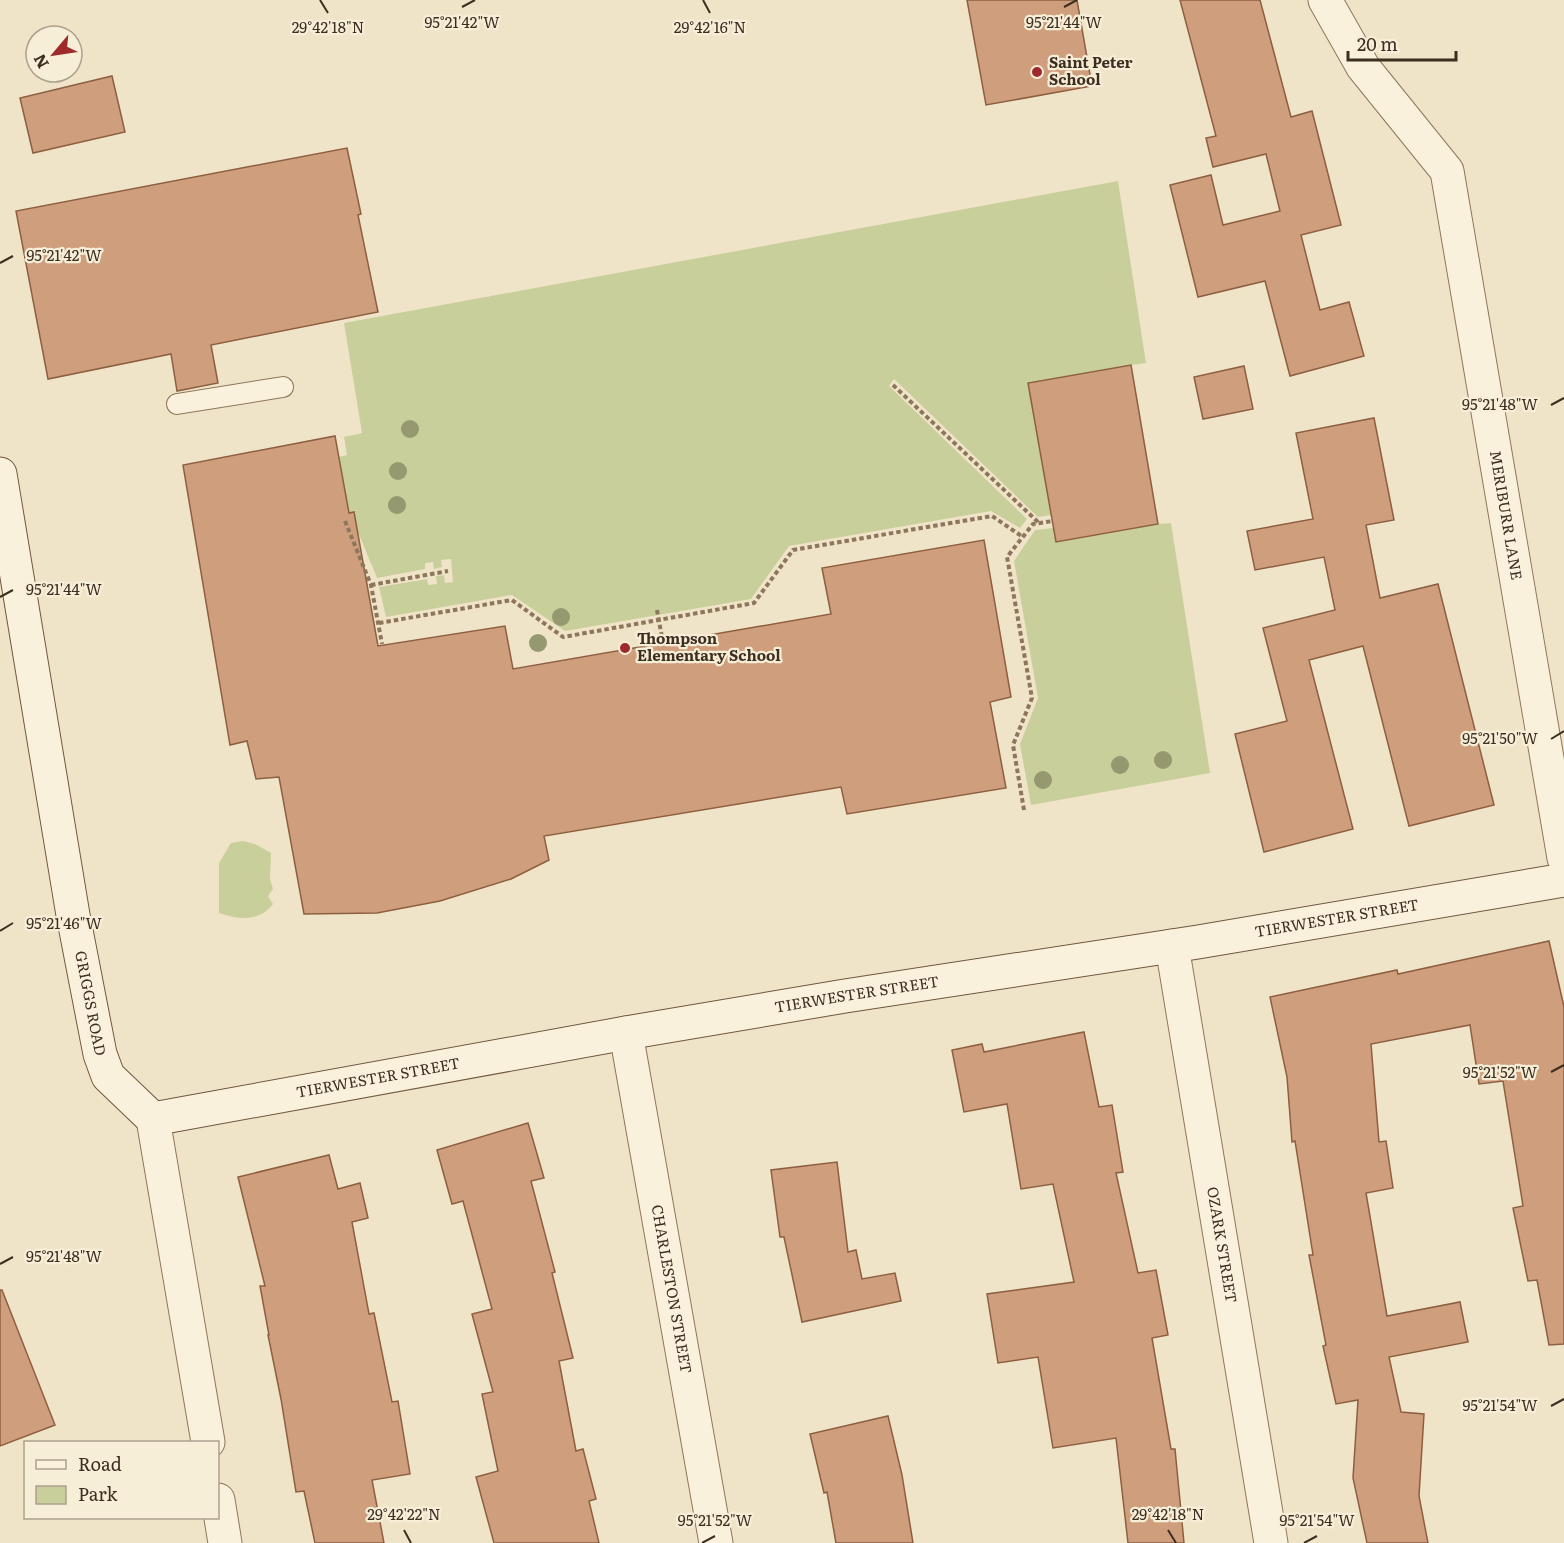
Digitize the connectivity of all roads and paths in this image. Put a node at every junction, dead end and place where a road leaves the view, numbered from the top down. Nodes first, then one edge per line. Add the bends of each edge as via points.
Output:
1 (1325, 0) edge
2 (893, 385) dead end
3 (284, 387) dead end
4 (177, 404) dead end
5 (0, 474) edge
6 (345, 521) dead end
7 (1053, 521) dead end
8 (1040, 523) junction
9 (1023, 537) junction
10 (448, 571) dead end
11 (370, 585) junction
12 (657, 610) dead end
13 (659, 620) junction
14 (379, 623) junction
15 (663, 643) dead end
16 (382, 644) dead end
17 (1024, 810) dead end
18 (1564, 858) edge
19 (1564, 880) edge
20 (1172, 946) junction
21 (627, 1033) junction
22 (153, 1119) junction
23 (208, 1441) edge
24 (219, 1506) edge
25 (225, 1543) edge
26 (716, 1543) edge
27 (1271, 1543) edge

1 - 18 street, MERIBURR LANE via 1363,67 1447,171
2 - 8 path
3 - 4 lane
5 - 22 street, GRIGGS ROAD via 100,1054 108,1076
6 - 11 path
7 - 8 path
8 - 9 path via 1033,524
9 - 13 path via 992,516 793,550 754,603
9 - 17 path via 1007,557 1032,698 1013,745
10 - 11 path
11 - 14 path
12 - 13 path
13 - 14 path via 563,637 512,600
13 - 15 path
14 - 16 path
19 - 20 street, TIERWESTER STREET
20 - 21 street, TIERWESTER STREET
20 - 27 street, OZARK STREET
21 - 22 street, TIERWESTER STREET
21 - 26 street, CHARLESTON STREET
22 - 23 street
24 - 25 street

